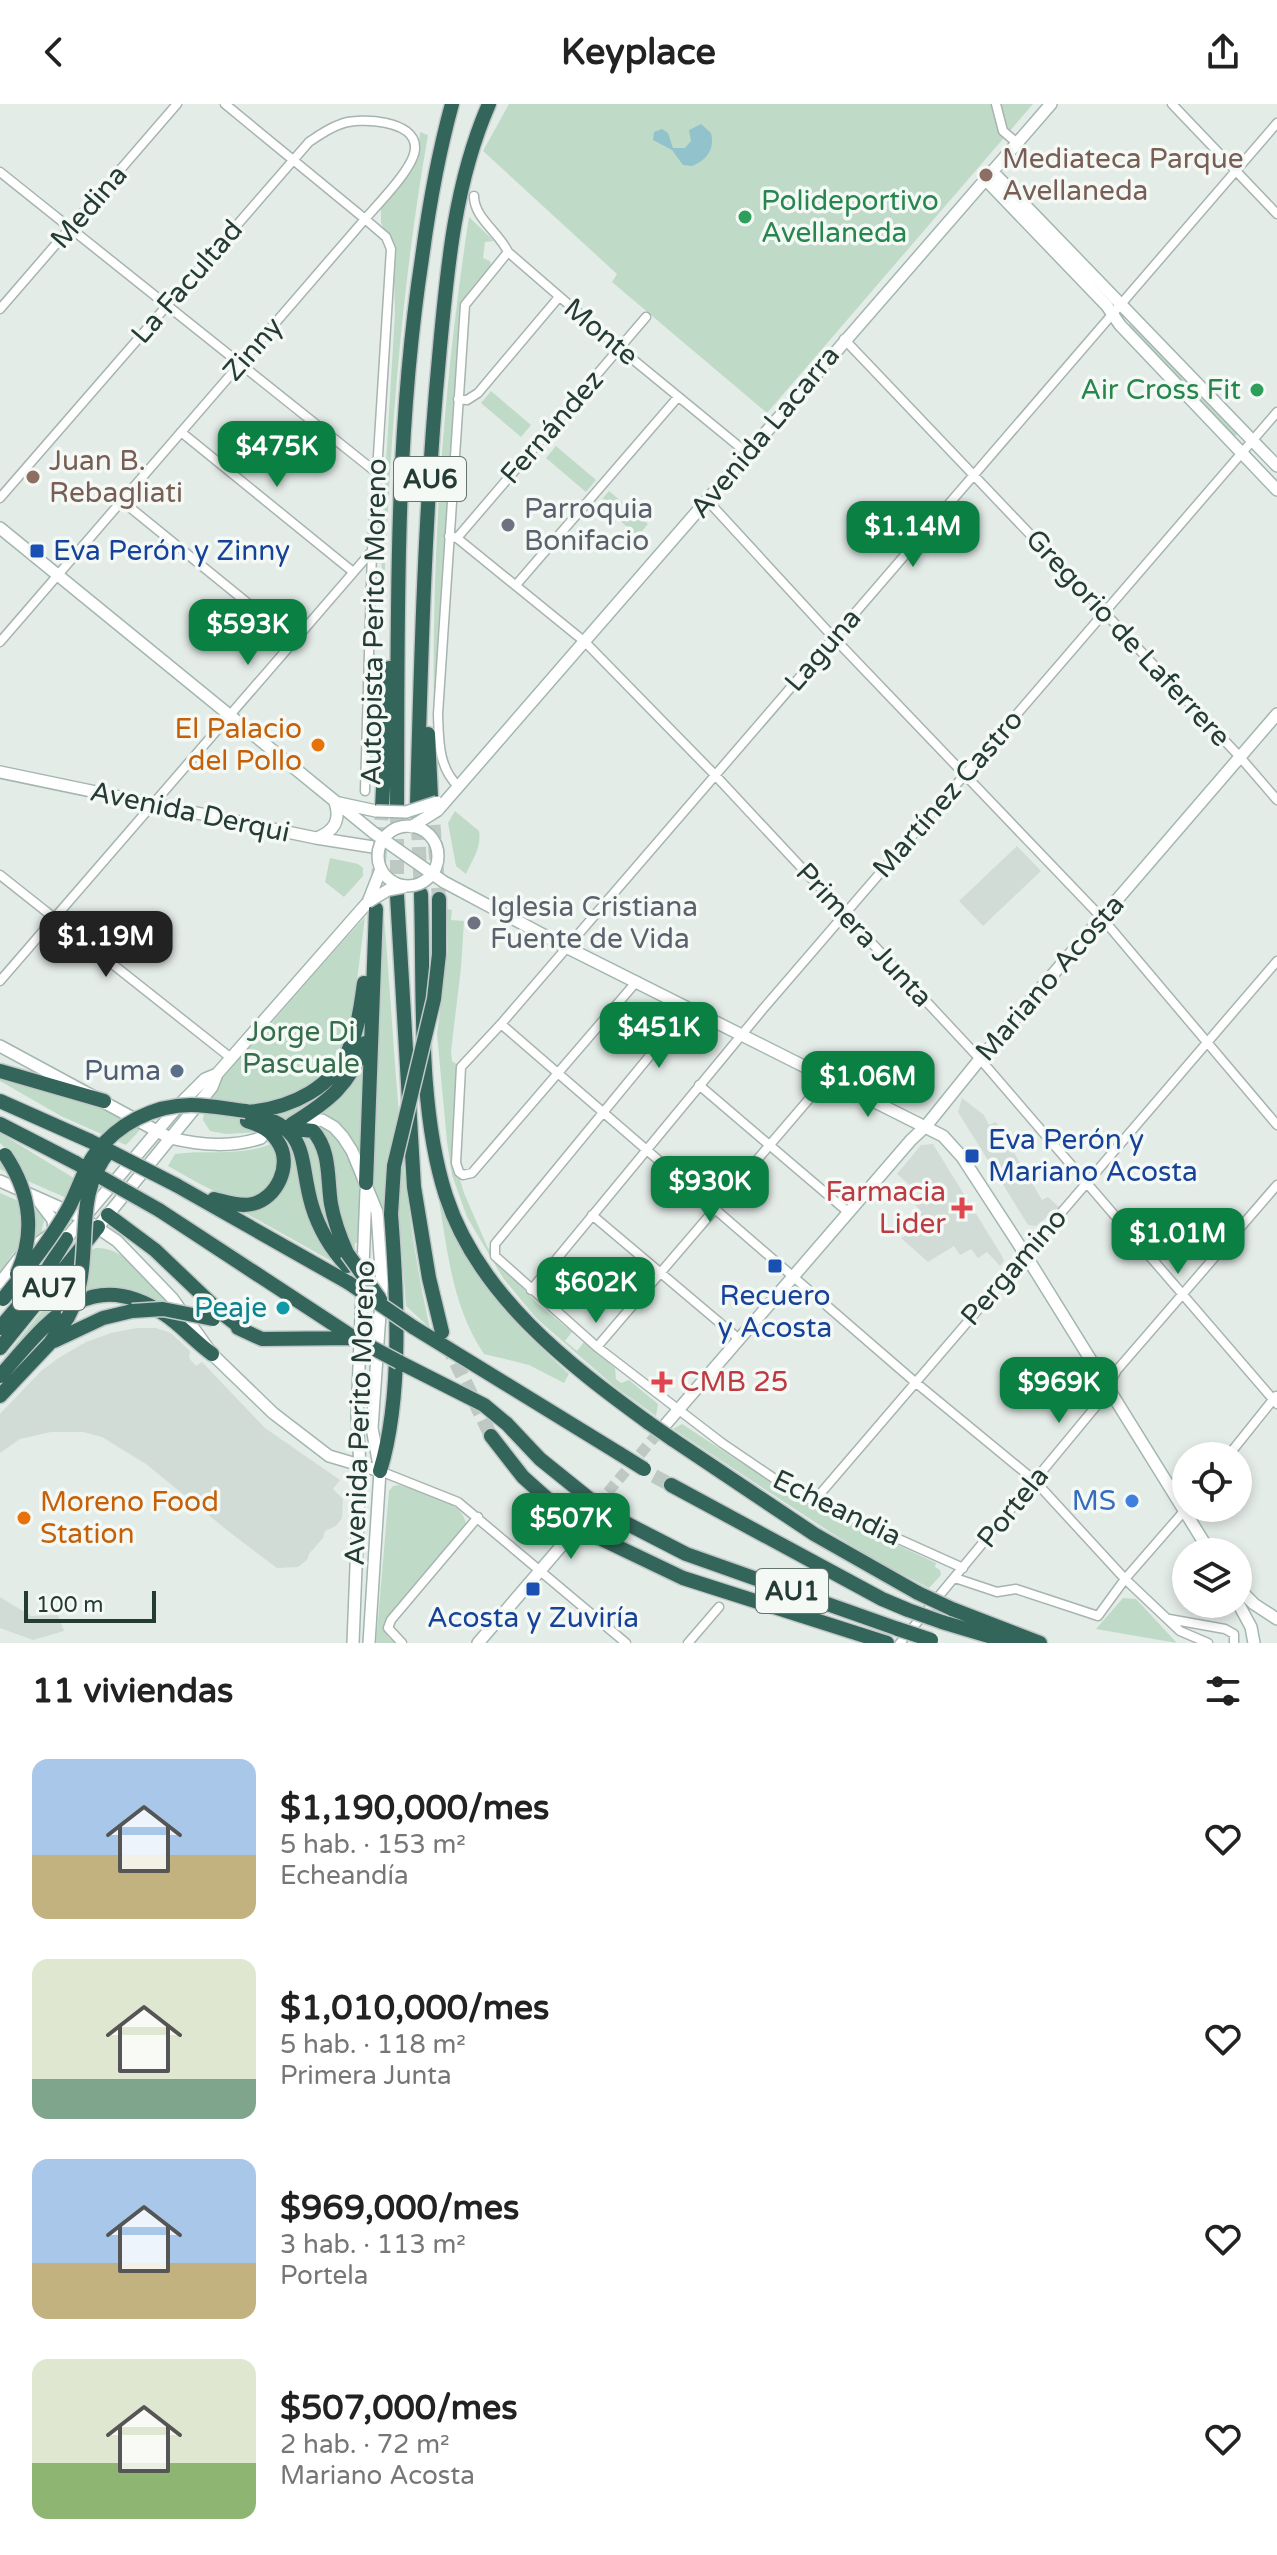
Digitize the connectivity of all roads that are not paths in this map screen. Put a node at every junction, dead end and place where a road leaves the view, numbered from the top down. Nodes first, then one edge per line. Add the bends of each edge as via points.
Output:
1 (177, 104) edge
2 (225, 104) edge
3 (452, 104) edge
4 (489, 104) edge
5 (996, 104) edge
6 (1051, 104) edge
7 (1172, 104) edge
8 (1277, 123) edge
9 (1017, 143) junction
10 (293, 159) junction
11 (410, 163) joint
12 (1236, 171) junction
13 (0, 172) edge
14 (989, 176) junction
15 (474, 196) dead end
16 (1277, 214) edge
17 (365, 219) junction
18 (72, 227) junction
19 (508, 252) junction
20 (559, 297) junction
21 (168, 304) junction
22 (0, 309) edge
23 (1117, 309) junction
24 (646, 317) dead end
25 (844, 339) junction
26 (619, 348) junction
27 (241, 363) junction
28 (678, 397) junction
29 (458, 399) junction
30 (1277, 412) edge
31 (181, 432) junction
32 (1252, 441) junction
33 (747, 453) junction
34 (1241, 453) junction
35 (1277, 466) edge
36 (377, 473) junction
37 (974, 474) junction
38 (1277, 490) edge
39 (0, 498) edge
40 (707, 500) junction
41 (122, 501) junction
42 (0, 528) edge
43 (453, 537) junction
44 (372, 551) junction
45 (352, 571) junction
46 (57, 575) junction
47 (516, 585) junction
48 (1104, 612) junction
49 (833, 637) junction
50 (293, 640) junction
51 (0, 642) edge
52 (585, 642) junction
53 (422, 665) junction
54 (1277, 714) edge
55 (228, 715) junction
56 (1240, 757) junction
57 (0, 772) edge
58 (965, 774) junction
59 (715, 775) junction
60 (365, 791) dead end
61 (454, 791) junction
62 (1277, 800) edge
63 (335, 801) junction
64 (436, 803) junction
65 (151, 804) junction
66 (417, 805) tunnel mouth
67 (385, 809) junction
68 (411, 827) junction
69 (316, 838) junction
70 (377, 842) junction
71 (381, 869) junction
72 (432, 874) junction
73 (0, 875) edge
74 (401, 890) junction
75 (421, 894) tunnel mouth
76 (439, 899) tunnel mouth
77 (372, 906) junction
78 (844, 914) junction
79 (54, 917) junction
80 (1102, 918) junction
81 (373, 939) junction
82 (566, 947) junction
83 (1277, 961) edge
84 (0, 981) edge
85 (637, 981) junction
86 (689, 1008) junction
87 (501, 1024) junction
88 (370, 1031) junction
89 (741, 1035) junction
90 (1207, 1042) junction
91 (0, 1046) edge
92 (231, 1058) junction
93 (980, 1059) junction
94 (0, 1071) edge
95 (558, 1073) junction
96 (217, 1074) junction
97 (827, 1078) junction
98 (699, 1085) junction
99 (0, 1101) edge
100 (104, 1101) junction
101 (604, 1112) junction
102 (247, 1115) junction
103 (0, 1124) edge
104 (1277, 1125) edge
105 (294, 1126) junction
106 (926, 1126) junction
107 (158, 1130) junction
108 (170, 1138) junction
109 (261, 1138) dead end
110 (771, 1144) junction
111 (647, 1148) junction
112 (3, 1152) edge
113 (0, 1181) edge
114 (1086, 1182) junction
115 (366, 1183) junction
116 (1277, 1185) edge
117 (198, 1195) junction
118 (37, 1198) junction
119 (715, 1208) junction
120 (848, 1212) junction
121 (108, 1215) junction
122 (592, 1215) junction
123 (83, 1218) junction
124 (98, 1227) junction
125 (54, 1230) junction
126 (66, 1239) junction
127 (1025, 1254) junction
128 (347, 1260) junction
129 (660, 1273) junction
130 (794, 1275) junction
131 (0, 1283) edge
132 (531, 1290) junction
133 (1182, 1295) junction
134 (2, 1301) edge
135 (387, 1309) junction
136 (0, 1328) edge
137 (245, 1331) junction
138 (442, 1332) tunnel mouth
139 (53, 1339) junction
140 (356, 1339) junction
141 (739, 1339) junction
142 (597, 1347) junction
143 (0, 1348) edge
144 (212, 1354) junction
145 (0, 1376) edge
146 (915, 1382) junction
147 (1107, 1387) junction
148 (0, 1396) edge
149 (1276, 1400) edge
150 (678, 1410) junction
151 (666, 1424) tunnel mouth
152 (491, 1436) tunnel mouth
153 (1240, 1442) edge
154 (360, 1466) junction
155 (380, 1471) junction
156 (649, 1472) tunnel mouth
157 (1034, 1480) junction
158 (671, 1485) tunnel mouth
159 (1172, 1490) edge
160 (814, 1501) junction
161 (478, 1517) junction
162 (1175, 1522) edge
163 (573, 1525) junction
164 (963, 1568) junction
165 (541, 1569) junction
166 (955, 1578) junction
167 (1125, 1579) junction
168 (1252, 1602) edge
169 (719, 1607) dead end
170 (1246, 1618) edge
171 (1168, 1619) junction
172 (1277, 1619) edge
173 (899, 1636) edge
174 (936, 1641) edge
175 (353, 1643) edge
176 (369, 1643) edge
177 (402, 1643) edge
178 (478, 1643) edge
179 (626, 1643) edge
180 (688, 1643) edge
181 (887, 1643) edge
182 (1012, 1643) edge
183 (1040, 1643) edge
184 (1208, 1643) edge
185 (1234, 1643) edge
186 (1254, 1643) edge

1 - 18 street, Medina
2 - 10 street
3 - 67 highway, Autopista Perito Moreno / AU6 via 414,309 402,435
4 - 53 highway, Autopista Perito Moreno / AU6 via 468,156 445,302
5 - 9 street via 1003,131
6 - 9 main road, Avenida Lacarra
7 - 12 street
8 - 12 street, Laguna
9 - 14 main road, Avenida Lacarra
10 - 11 street, La Facultad via 342,123 374,121 411,135 415,143
10 - 17 street
10 - 21 street, La Facultad
11 - 17 street, Zinny
12 - 16 street
12 - 23 street, Laguna
13 - 18 street
14 - 23 main road
14 - 25 main road, Avenida Lacarra
15 - 19 street, Monte via 476,211
17 - 27 street, Zinny
17 - 36 street via 386,237 391,249
18 - 21 street
18 - 22 street, Medina
19 - 20 street, Monte
19 - 29 street via 465,305
20 - 26 street, Monte
20 - 29 street via 478,393
21 - 27 street
21 - 39 street, La Facultad
23 - 32 main road
23 - 34 main road via 1120,325
23 - 37 street, Laguna
24 - 26 street, Fernández
25 - 33 main road, Avenida Lacarra
25 - 37 street, Gregorio de Laferrere
26 - 28 street, Monte
26 - 43 street, Fernández
27 - 31 street, Zinny
27 - 36 street
28 - 33 street, Monte
28 - 47 street
29 - 43 street
30 - 32 street, Martínez Castro
31 - 41 street, Zinny
31 - 45 street
32 - 34 street, Martínez Castro
32 - 35 main road
33 - 40 main road, Avenida Lacarra
34 - 38 main road
34 - 48 street, Martínez Castro
36 - 44 street
37 - 48 street, Gregorio de Laferrere
37 - 49 street, Laguna
40 - 49 street
40 - 52 main road, Avenida Lacarra
41 - 46 street, Zinny
41 - 50 street
42 - 46 main road
43 - 47 street, Primera Junta
43 - 61 street via 439,741
44 - 45 street
44 - 60 street
45 - 50 street
46 - 51 street, Zinny
46 - 55 main road
47 - 52 street, Primera Junta
48 - 56 street, Gregorio de Laferrere
48 - 58 street, Martínez Castro
49 - 58 street
49 - 59 street, Laguna
50 - 55 street
52 - 59 street, Primera Junta
52 - 61 main road, Avenida Lacarra
53 - 64 highway
53 - 66 highway, Autopista Perito Moreno / AU6
54 - 56 main road, Mariano Acosta
55 - 63 main road
55 - 65 street
56 - 62 street, Gregorio de Laferrere
56 - 80 main road, Mariano Acosta
57 - 65 main road, Avenida Derqui
58 - 78 street, Martínez Castro
58 - 80 street
59 - 78 street, Primera Junta
59 - 82 street, Laguna
61 - 64 main road
63 - 67 main road
63 - 69 main road via 336,824
63 - 70 main road
64 - 67 main road, bridge via 406,812
64 - 68 main road, bridge
65 - 69 main road, Avenida Derqui
65 - 79 street
68 - 70 main road, bridge
68 - 72 main road, bridge via 426,832 435,843 438,860
69 - 70 main road, Avenida Derqui
70 - 71 main road, bridge
70 - 72 main road, bridge
71 - 74 main road, bridge
71 - 77 main road, bridge
72 - 74 main road, bridge
72 - 82 main road, bridge
73 - 79 street
74 - 77 main road, bridge via 388,890
74 - 138 highway via 414,1187
75 - 183 highway, bridge via 427,1089 436,1159 462,1232 512,1305 587,1378 814,1534 918,1593
76 - 155 highway, bridge via 434,999 394,1166 395,1353 390,1428
77 - 81 highway
77 - 92 main road
78 - 89 street, Martínez Castro
78 - 93 street, Primera Junta
79 - 84 street
79 - 92 street
80 - 90 street
80 - 93 main road, Mariano Acosta
81 - 88 highway
81 - 102 highway via 355,1031 343,1060 305,1096
82 - 85 main road
82 - 87 street, Laguna
83 - 90 street, Pergamino
85 - 86 main road
85 - 95 street
86 - 89 main road
86 - 101 street
87 - 95 street
87 - 95 street, Laguna via 461,1067 459,1172 467,1175
88 - 105 highway via 355,1070 336,1094
88 - 115 highway
89 - 97 main road
89 - 98 street, Martínez Castro
90 - 104 street
90 - 114 street, Pergamino
91 - 100 main road
92 - 96 main road
93 - 106 main road, Mariano Acosta
93 - 114 street, Primera Junta
94 - 100 highway
95 - 101 street
96 - 107 main road via 205,1079
96 - 108 main road
97 - 106 main road
97 - 110 street
98 - 110 street
98 - 111 street, Martínez Castro
99 - 117 highway, bridge
100 - 107 main road
101 - 111 street
101 - 132 street, Echeandia via 495,1244 493,1252 503,1265
102 - 117 highway via 278,1141 284,1159 280,1181 265,1199 252,1204
102 - 128 highway via 273,1120 295,1140 320,1226 336,1254
102 - 134 highway, bridge via 190,1105 169,1107 117,1130 89,1163 51,1237
102 - 139 highway, bridge via 155,1120 111,1148 88,1188 84,1266 76,1302
103 - 140 highway, bridge via 159,1210
105 - 115 main road, Avenida Perito Moreno via 316,1119 334,1127
105 - 128 highway via 313,1131 322,1146 334,1220
106 - 120 main road, Mariano Acosta
106 - 127 main road via 962,1157
107 - 108 main road
107 - 123 main road
108 - 109 main road via 230,1145
108 - 121 main road
110 - 119 street
110 - 120 street
111 - 119 street
111 - 122 street, Martínez Castro
112 - 134 highway, bridge via 23,1188 29,1233 19,1271
113 - 118 main road
114 - 127 street, Pergamino
114 - 133 street, Primera Junta
115 - 154 main road, Avenida Perito Moreno via 357,1417
115 - 155 main road, Avenida Perito Moreno via 377,1212 382,1285 372,1428
116 - 133 street, Portela
117 - 135 highway, bridge
118 - 123 main road
118 - 125 main road
119 - 129 street
119 - 130 street
120 - 130 main road, Mariano Acosta
121 - 124 main road
121 - 137 highway
122 - 129 street
122 - 132 street, Martínez Castro
123 - 124 main road
123 - 126 main road
124 - 143 highway, AU7
124 - 144 main road via 162,1286
125 - 126 main road
125 - 131 main road via 20,1257
126 - 136 highway, AU7
127 - 146 street, Pergamino
127 - 147 main road
128 - 135 highway, bridge
129 - 141 street
129 - 142 street
130 - 141 main road, Mariano Acosta
130 - 146 street
132 - 142 street, Echeandia
133 - 147 street, Portela
133 - 149 street, Primera Junta
135 - 156 highway, bridge
137 - 139 highway, bridge via 163,1309 103,1318
137 - 140 highway via 262,1339
139 - 148 highway
140 - 173 highway, AU1, bridge via 484,1405 540,1459 614,1517 686,1554
141 - 150 main road, Mariano Acosta
142 - 150 street, Echeandia
144 - 145 highway via 153,1308 101,1294 55,1315
144 - 154 main road via 298,1433 329,1456
146 - 157 street
146 - 160 street, Pergamino
147 - 157 street, Portela
147 - 159 main road
149 - 153 street
150 - 151 main road, Mariano Acosta
150 - 160 street, Echeandia
152 - 163 highway via 523,1477
154 - 155 main road
154 - 175 main road, Avenida Perito Moreno
155 - 161 street via 446,1496
155 - 176 main road, Avenida Perito Moreno
157 - 164 street, Portela
157 - 167 street
158 - 182 highway, AU1, bridge via 882,1599
160 - 164 street, Echeandia
161 - 165 street
161 - 177 street via 391,1620 388,1628
162 - 167 street
163 - 165 main road
163 - 181 highway, bridge via 683,1578
164 - 166 street, Portela
165 - 178 main road
165 - 179 street
166 - 167 street via 997,1592 1016,1589 1098,1616
166 - 173 street, Portela
167 - 171 street
168 - 172 main road
169 - 180 street
170 - 186 main road
171 - 184 street via 1180,1631
171 - 185 street via 1225,1629 1234,1634
173 - 174 highway, AU1, bridge

